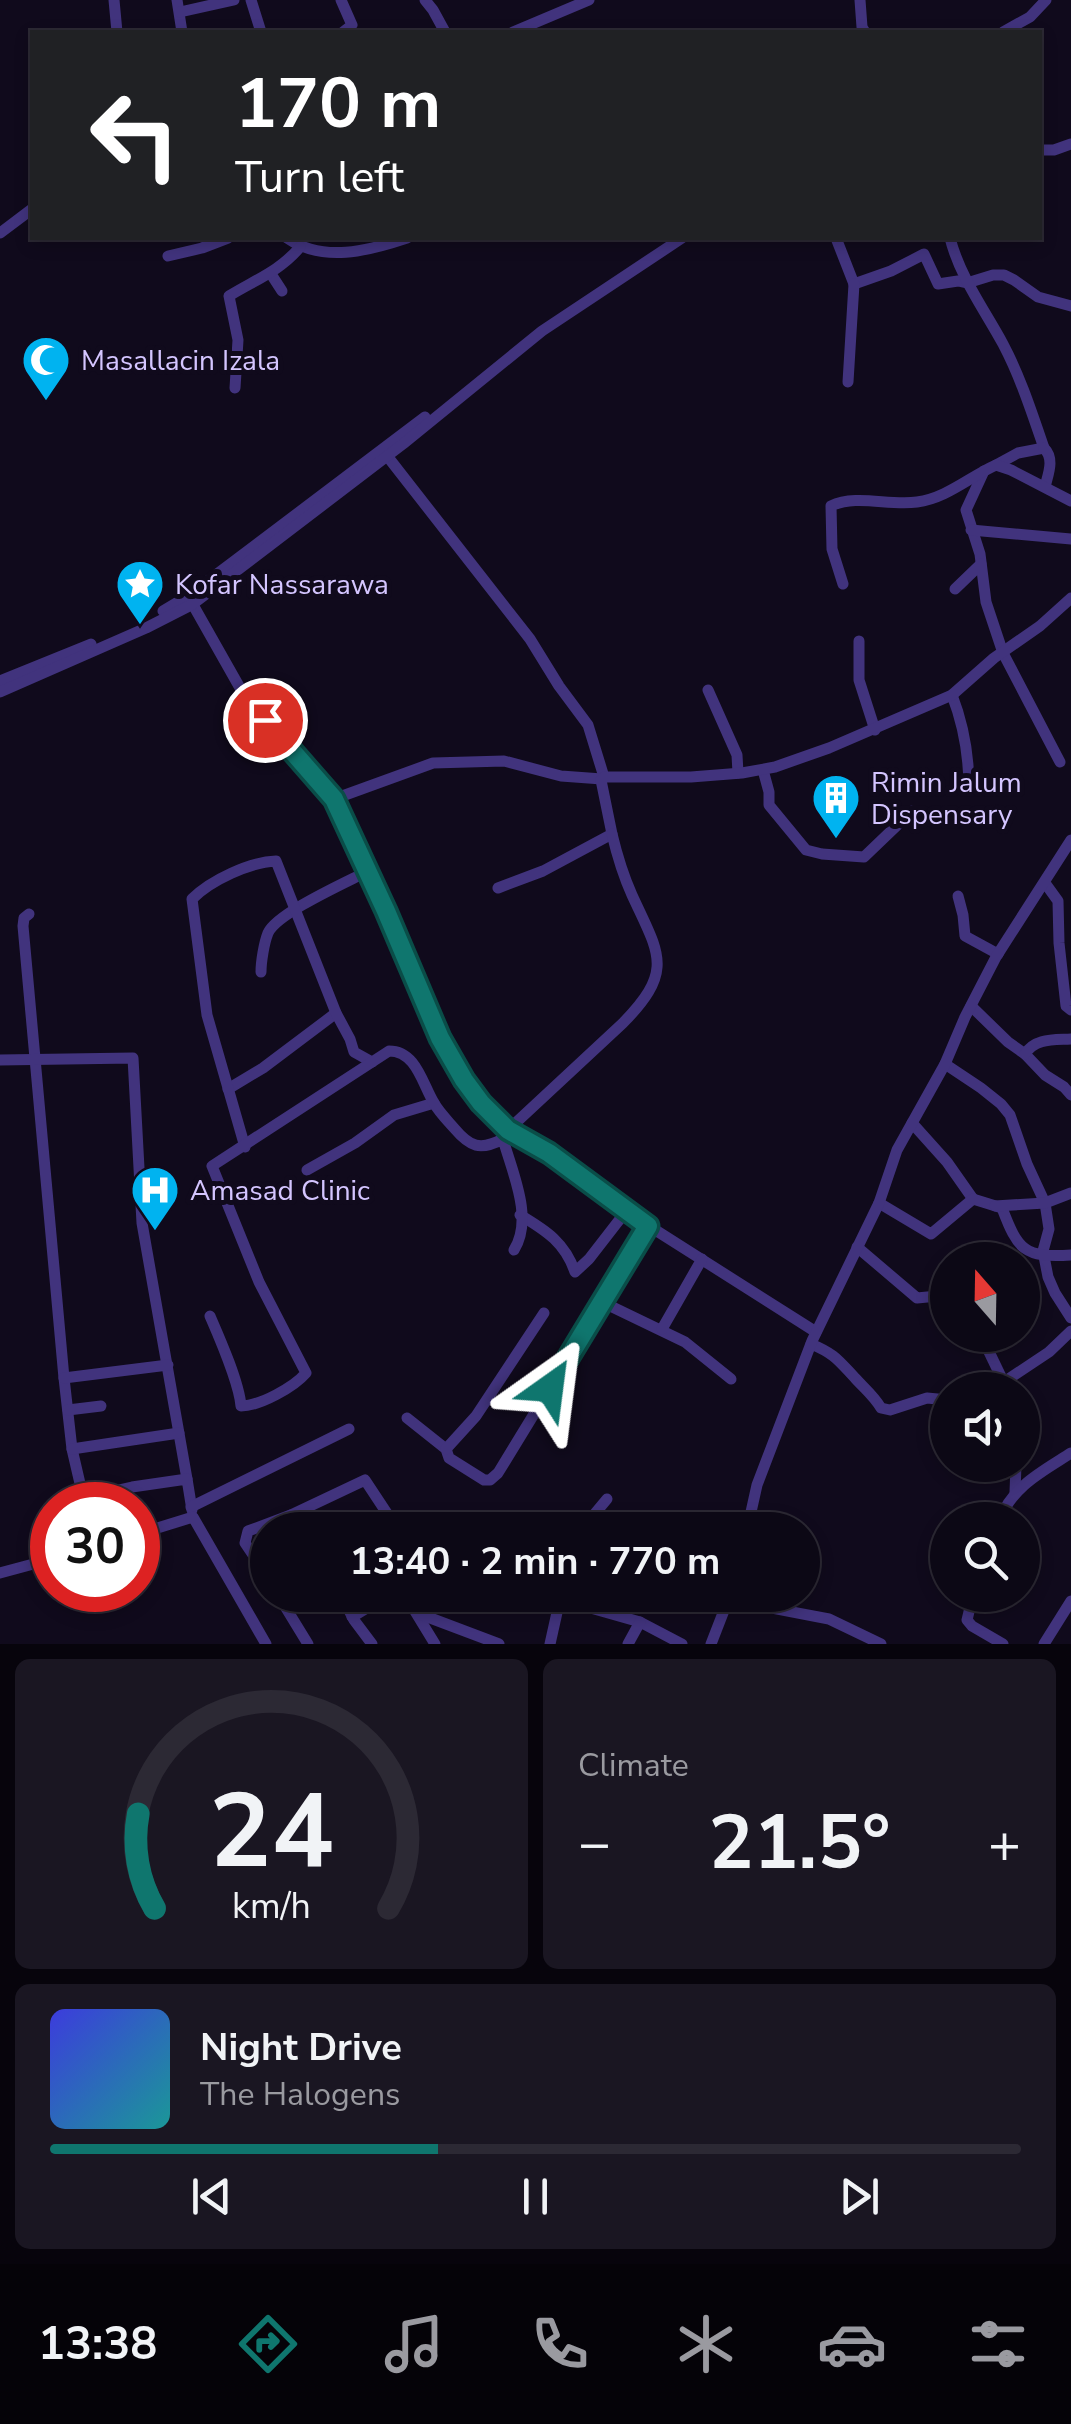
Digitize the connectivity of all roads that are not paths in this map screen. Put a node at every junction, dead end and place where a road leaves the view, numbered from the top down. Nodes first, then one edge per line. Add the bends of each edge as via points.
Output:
1 (114, 0) edge
2 (234, 0) edge
3 (251, 0) edge
4 (341, 0) edge
5 (425, 0) edge
6 (589, 0) edge
7 (860, 0) edge
8 (1046, 0) edge
9 (1055, 0) edge
10 (561, 5) edge
11 (179, 6) edge
12 (116, 30) edge
13 (259, 30) edge
14 (346, 30) edge
15 (444, 30) edge
16 (522, 30) edge
17 (864, 30) edge
18 (1006, 30) edge
19 (1020, 30) edge
20 (1071, 144) edge
21 (1042, 150) edge
22 (30, 210) edge
23 (0, 233) edge
24 (223, 240) edge
25 (291, 240) edge
26 (398, 240) edge
27 (679, 240) edge
28 (837, 240) edge
29 (951, 240) edge
30 (655, 241) edge
31 (300, 247) junction
32 (168, 256) dead end
33 (271, 274) junction
34 (967, 282) junction
35 (854, 284) junction
36 (282, 290) dead end
37 (1071, 306) edge
38 (848, 382) dead end
39 (235, 388) dead end
40 (1044, 448) junction
41 (384, 453) junction
42 (990, 468) junction
43 (1045, 487) junction
44 (1071, 501) edge
45 (971, 530) junction
46 (1071, 539) edge
47 (981, 564) junction
48 (843, 584) dead end
49 (955, 589) dead end
50 (1071, 598) edge
51 (190, 600) junction
52 (859, 640) dead end
53 (1003, 653) junction
54 (0, 680) edge
55 (708, 690) dead end
56 (0, 692) edge
57 (952, 696) junction
58 (875, 730) junction
59 (1060, 762) dead end
60 (763, 770) junction
61 (738, 774) junction
62 (603, 778) junction
63 (969, 789) dead end
64 (334, 799) junction
65 (912, 811) dead end
66 (612, 834) junction
67 (1071, 840) edge
68 (368, 871) junction
69 (1045, 883) junction
70 (498, 888) dead end
71 (958, 896) dead end
72 (296, 909) junction
73 (30, 914) dead end
74 (998, 954) junction
75 (261, 972) dead end
76 (972, 1006) junction
77 (1071, 1010) edge
78 (336, 1012) junction
79 (1071, 1039) edge
80 (1025, 1054) junction
81 (36, 1058) junction
82 (0, 1060) edge
83 (372, 1062) junction
84 (945, 1064) junction
85 (228, 1090) junction
86 (1071, 1095) edge
87 (434, 1103) junction
88 (912, 1124) junction
89 (508, 1130) junction
90 (138, 1145) junction
91 (152, 1145) dead end
92 (245, 1146) junction
93 (307, 1170) dead end
94 (1071, 1193) edge
95 (972, 1199) junction
96 (879, 1203) junction
97 (1045, 1203) junction
98 (990, 1206) junction
99 (626, 1210) junction
100 (520, 1215) junction
101 (648, 1226) junction
102 (858, 1247) junction
103 (514, 1250) dead end
104 (1071, 1255) edge
105 (1044, 1257) junction
106 (702, 1259) junction
107 (930, 1296) edge
108 (602, 1302) junction
109 (544, 1314) dead end
110 (210, 1316) dead end
111 (1071, 1318) edge
112 (662, 1330) junction
113 (1071, 1331) edge
114 (813, 1338) junction
115 (168, 1365) junction
116 (1020, 1372) edge
117 (64, 1378) junction
118 (731, 1379) dead end
119 (930, 1398) edge
120 (101, 1406) dead end
121 (68, 1410) junction
122 (407, 1418) dead end
123 (349, 1428) dead end
124 (179, 1433) junction
125 (446, 1448) junction
126 (72, 1449) junction
127 (1071, 1454) edge
128 (187, 1479) junction
129 (79, 1482) edge
130 (1016, 1482) edge
131 (160, 1483) edge
132 (1016, 1492) junction
133 (607, 1499) dead end
134 (1010, 1502) edge
135 (192, 1512) junction
136 (297, 1512) edge
137 (386, 1512) edge
138 (598, 1512) edge
139 (750, 1512) edge
140 (160, 1525) edge
141 (30, 1565) edge
142 (0, 1573) edge
143 (1071, 1601) edge
144 (288, 1612) edge
145 (350, 1612) edge
146 (360, 1612) edge
147 (559, 1612) edge
148 (608, 1612) edge
149 (724, 1612) edge
150 (795, 1612) edge
151 (970, 1612) edge
152 (417, 1613) joint
153 (352, 1617) junction
154 (640, 1622) junction
155 (266, 1644) edge
156 (308, 1644) edge
157 (372, 1644) edge
158 (435, 1644) edge
159 (499, 1644) edge
160 (550, 1644) edge
161 (628, 1644) edge
162 (682, 1644) edge
163 (710, 1644) edge
164 (880, 1644) edge
165 (1002, 1644) edge
166 (1044, 1644) edge

1 - 12 street
2 - 11 street
3 - 13 street
4 - 14 street via 352,26
5 - 15 street
6 - 10 street
7 - 17 street
8 - 18 street
9 - 19 street
10 - 16 street
20 - 21 street
22 - 23 street
24 - 32 street
25 - 31 street
26 - 31 street via 348,253
27 - 41 street via 542,331
28 - 35 street
29 - 34 street
30 - 41 street
31 - 33 street
33 - 36 street
33 - 39 street via 229,296 238,340
34 - 35 street via 938,284 924,254
34 - 37 street via 1004,275
34 - 40 street via 1004,346
35 - 38 street
40 - 42 street
40 - 43 street via 1050,464
41 - 51 street
41 - 62 street via 588,725
42 - 43 street
42 - 45 street via 966,510
42 - 48 street via 921,502 832,504 832,548
43 - 44 street
45 - 46 street
45 - 47 street
47 - 49 street
47 - 53 street
50 - 53 street
51 - 54 street
51 - 56 street via 146,628
51 - 64 street via 244,695
52 - 58 street via 859,680
53 - 57 street
53 - 59 street
55 - 61 street via 737,755
57 - 58 street
57 - 63 street via 969,758
58 - 60 street
60 - 61 street
60 - 65 street via 768,806 806,850 864,857
61 - 62 street
62 - 64 street via 561,776 504,761 433,764
62 - 66 street
64 - 68 street
66 - 70 street
66 - 89 street via 653,936 655,978 624,1023
67 - 69 street
68 - 72 street
68 - 89 street via 454,1064
69 - 74 street
69 - 77 street via 1058,901
71 - 74 street via 964,936
72 - 75 street via 269,930
72 - 78 street
72 - 85 street via 276,861 255,863 192,899 208,1015
73 - 81 street via 23,926
74 - 76 street
76 - 80 street
76 - 84 street
78 - 83 street via 354,1052
78 - 85 street
79 - 80 street via 1037,1042
80 - 86 street
81 - 82 street
81 - 90 street via 133,1058
81 - 117 street
83 - 87 street via 400,1051 412,1060
83 - 92 street
84 - 88 street
84 - 97 street via 1010,1115
85 - 92 street
87 - 93 street via 394,1115
87 - 100 street via 466,1143 482,1147 503,1139 522,1196
88 - 95 street
88 - 96 street
89 - 99 street
90 - 91 street
90 - 115 street via 142,1223
92 - 110 street via 212,1166 306,1373 290,1387 240,1406
94 - 97 street
95 - 96 street via 931,1234
95 - 98 street
96 - 102 street
97 - 98 street
97 - 105 street
98 - 105 street via 1002,1208 1022,1248
99 - 100 street via 575,1272 568,1251
99 - 101 street
100 - 103 street via 522,1238
101 - 106 street
101 - 108 street
102 - 107 street via 917,1298
102 - 114 street
104 - 105 street
105 - 111 street via 1054,1293
106 - 112 street
106 - 114 street
108 - 112 street
108 - 125 street via 498,1473 484,1480 450,1458
109 - 125 street via 476,1416
112 - 118 street
113 - 116 street
114 - 119 street via 881,1408
114 - 139 street
115 - 117 street
115 - 124 street
117 - 121 street
120 - 121 street
121 - 126 street
122 - 125 street
123 - 135 street
124 - 126 street
124 - 128 street
126 - 129 street
127 - 132 street
128 - 131 street
128 - 135 street
130 - 132 street
132 - 134 street
133 - 138 street
135 - 140 street
135 - 155 street
136 - 137 street via 366,1480
141 - 142 street
143 - 166 street
144 - 156 street
145 - 153 street
146 - 153 street
147 - 160 street
148 - 154 street
149 - 163 street
150 - 164 street
151 - 165 street via 972,1626
152 - 158 street
152 - 159 street
153 - 157 street
154 - 161 street
154 - 162 street

